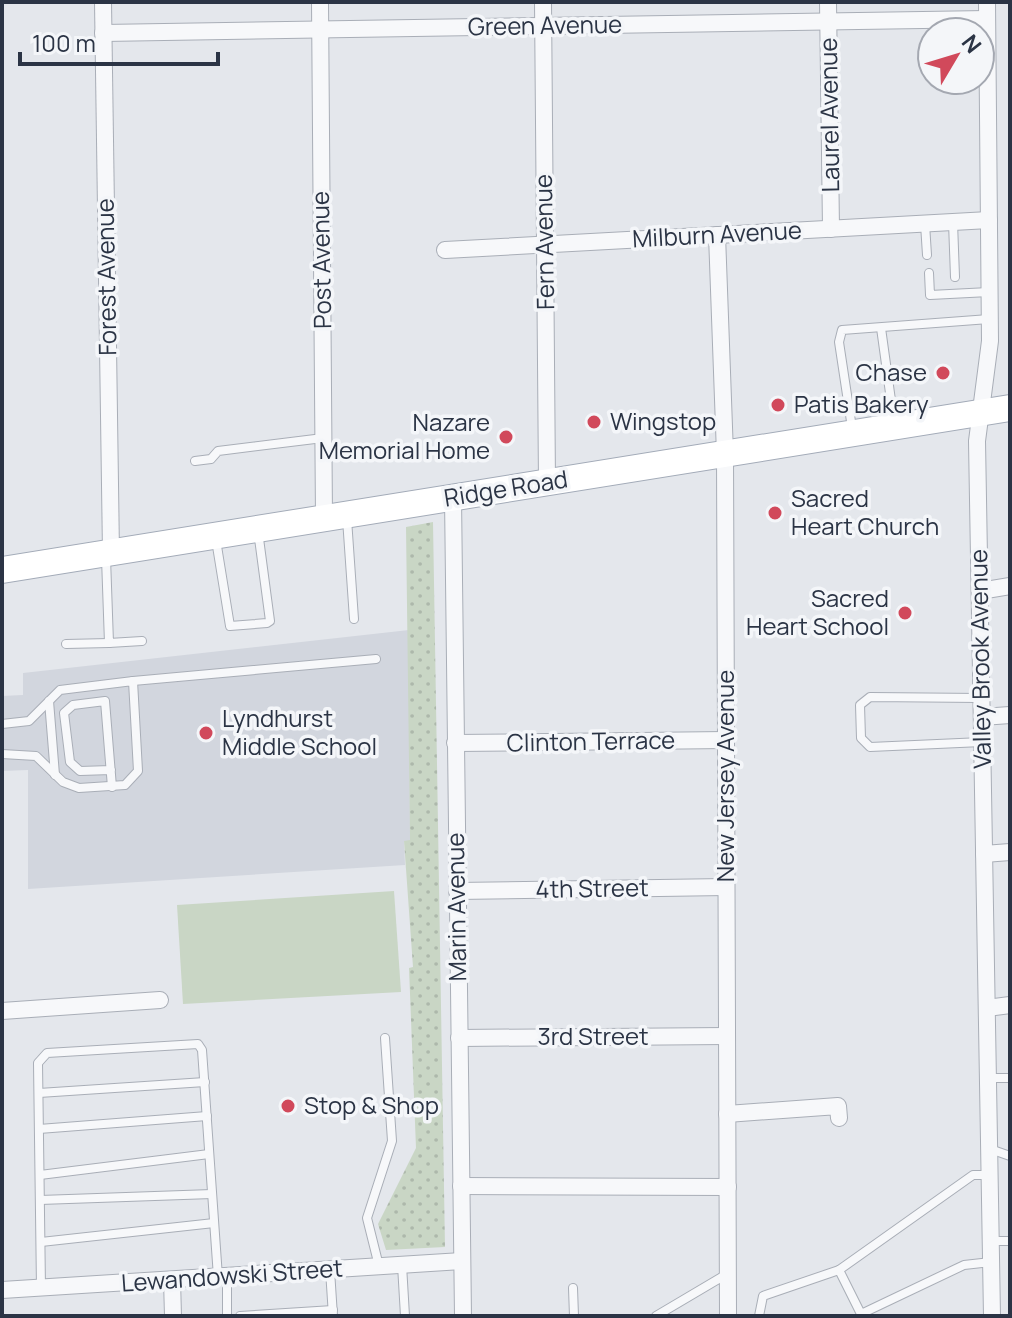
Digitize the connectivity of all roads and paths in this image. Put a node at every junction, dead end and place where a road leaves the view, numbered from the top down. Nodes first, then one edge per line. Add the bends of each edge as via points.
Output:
1 (103, 2) edge
2 (320, 2) edge
3 (543, 2) edge
4 (828, 2) edge
5 (987, 10) edge
6 (829, 21) junction
7 (543, 26) junction
8 (320, 29) junction
9 (103, 33) junction
10 (989, 220) junction
11 (953, 222) junction
12 (925, 224) junction
13 (831, 229) junction
14 (717, 235) junction
15 (545, 245) junction
16 (445, 250) dead end
17 (927, 255) dead end
18 (929, 273) dead end
19 (955, 277) dead end
20 (989, 292) junction
21 (989, 319) junction
22 (881, 328) junction
23 (1010, 408) edge
24 (978, 413) junction
25 (895, 427) junction
26 (853, 433) junction
27 (324, 438) junction
28 (725, 454) junction
29 (195, 461) dead end
30 (547, 482) junction
31 (453, 498) junction
32 (336, 516) junction
33 (258, 529) junction
34 (216, 536) junction
35 (108, 553) junction
36 (2, 570) edge
37 (1010, 586) edge
38 (980, 591) junction
39 (354, 619) dead end
40 (142, 641) dead end
41 (109, 643) junction
42 (66, 644) dead end
43 (376, 659) dead end
44 (133, 681) junction
45 (981, 698) junction
46 (49, 700) junction
47 (1010, 715) edge
48 (982, 717) junction
49 (2, 724) edge
50 (726, 740) junction
51 (982, 742) junction
52 (455, 743) junction
53 (2, 754) edge
54 (111, 770) junction
55 (55, 775) junction
56 (112, 787) junction
57 (1010, 852) edge
58 (984, 854) junction
59 (726, 887) junction
60 (457, 891) junction
61 (160, 1000) dead end
62 (1010, 1005) edge
63 (987, 1008) junction
64 (2, 1011) edge
65 (727, 1036) junction
66 (385, 1038) dead end
67 (459, 1038) junction
68 (988, 1078) junction
69 (1010, 1078) edge
70 (205, 1082) junction
71 (39, 1093) junction
72 (727, 1114) junction
73 (207, 1116) junction
74 (839, 1118) dead end
75 (39, 1129) junction
76 (990, 1148) junction
77 (209, 1154) junction
78 (1010, 1156) edge
79 (40, 1175) junction
80 (990, 1175) junction
81 (461, 1186) junction
82 (728, 1187) junction
83 (212, 1194) junction
84 (40, 1200) junction
85 (214, 1223) junction
86 (991, 1241) junction
87 (1010, 1241) edge
88 (41, 1242) junction
89 (462, 1261) junction
90 (991, 1262) junction
91 (402, 1265) junction
92 (379, 1266) junction
93 (330, 1270) junction
94 (839, 1270) junction
95 (728, 1273) junction
96 (222, 1277) junction
97 (172, 1280) junction
98 (41, 1288) junction
99 (573, 1288) dead end
100 (2, 1290) edge
101 (333, 1313) edge
102 (724, 1315) edge
103 (173, 1316) edge
104 (227, 1316) edge
105 (240, 1316) edge
106 (405, 1316) edge
107 (463, 1316) edge
108 (574, 1316) edge
109 (656, 1316) edge
110 (759, 1316) edge
111 (992, 1316) edge

1 - 9 street, Forest Avenue
2 - 8 street, Post Avenue
3 - 7 street, Fern Avenue
4 - 6 street, Laurel Avenue
5 - 6 street, Green Avenue
5 - 10 street, Valley Brook Avenue
6 - 7 street, Green Avenue
6 - 13 street, Laurel Avenue
7 - 8 street, Green Avenue
7 - 15 street, Fern Avenue
8 - 9 street, Green Avenue
8 - 27 street, Post Avenue
9 - 35 street, Forest Avenue
10 - 11 street, Milburn Avenue
10 - 20 street, Valley Brook Avenue
11 - 12 street, Milburn Avenue
11 - 19 lane
12 - 13 street, Milburn Avenue
12 - 17 lane
13 - 14 street, Milburn Avenue
14 - 15 street, Milburn Avenue
14 - 28 street, New Jersey Avenue
15 - 16 street, Milburn Avenue
15 - 30 street, Fern Avenue
18 - 20 lane via 930,295
20 - 21 street, Valley Brook Avenue
21 - 22 lane
21 - 24 street, Valley Brook Avenue
22 - 25 lane
22 - 26 lane via 842,330 839,342
23 - 24 main road, Ridge Road
24 - 25 main road, Ridge Road
24 - 38 street, Valley Brook Avenue
25 - 26 main road, Ridge Road
26 - 28 main road, Ridge Road
27 - 29 lane via 218,451 211,459
27 - 32 street, Post Avenue
28 - 30 main road, Ridge Road
28 - 50 street, New Jersey Avenue
30 - 31 main road, Ridge Road
31 - 32 main road, Ridge Road
31 - 52 street, Marin Avenue
32 - 33 main road, Ridge Road
32 - 39 lane
33 - 34 main road, Ridge Road
33 - 34 lane via 267,623 230,626
34 - 35 main road, Ridge Road
35 - 36 main road, Ridge Road
35 - 41 lane
37 - 38 street
38 - 45 street, Valley Brook Avenue
40 - 41 lane
41 - 42 lane
43 - 44 lane
44 - 46 lane via 60,690
44 - 56 lane via 138,771 125,785
45 - 48 street, Valley Brook Avenue
45 - 51 lane via 870,697 860,705 861,738 870,747
46 - 49 lane via 29,721
46 - 55 lane
47 - 48 street
48 - 51 street, Valley Brook Avenue
50 - 52 street, Clinton Terrace
50 - 59 street, New Jersey Avenue
51 - 58 street, Valley Brook Avenue
52 - 60 street, Marin Avenue
53 - 55 lane via 36,756
54 - 54 lane via 105,701 73,705 64,713 70,762 80,771
54 - 56 lane
55 - 56 lane via 79,788
57 - 58 street
58 - 63 street, Valley Brook Avenue
59 - 60 street, 4th Street
59 - 65 street, New Jersey Avenue
60 - 67 street, Marin Avenue
61 - 64 street
62 - 63 street
63 - 68 street, Valley Brook Avenue
65 - 67 street, 3rd Street
65 - 72 street, New Jersey Avenue
66 - 92 lane via 392,1141 367,1218
67 - 81 street, Marin Avenue
68 - 69 lane
68 - 76 street, Valley Brook Avenue
70 - 71 lane
70 - 71 lane via 198,1044 47,1053 38,1063
70 - 73 lane
71 - 75 lane
72 - 74 street via 838,1106
72 - 82 street, New Jersey Avenue
73 - 75 lane
73 - 77 lane
75 - 79 lane
76 - 78 lane
76 - 80 street, Valley Brook Avenue
77 - 79 lane
77 - 83 lane
79 - 84 lane
80 - 86 street, Valley Brook Avenue
80 - 94 lane via 973,1175
81 - 82 street
81 - 89 street, Marin Avenue
82 - 95 street, New Jersey Avenue
83 - 84 lane
83 - 85 lane
84 - 88 lane
85 - 88 lane
85 - 96 lane
86 - 87 lane
86 - 90 street, Valley Brook Avenue
88 - 98 lane
89 - 91 street, Lewandowski Street
89 - 107 street, Marin Avenue
90 - 94 lane via 964,1265 861,1314
90 - 111 street, Valley Brook Avenue
91 - 92 street, Lewandowski Street
91 - 106 lane
92 - 93 street, Lewandowski Street
93 - 96 street, Lewandowski Street
93 - 101 lane
94 - 110 lane via 763,1296
95 - 102 street, New Jersey Avenue
95 - 109 lane
96 - 97 street, Lewandowski Street
96 - 104 lane
97 - 98 street, Lewandowski Street
97 - 103 street
98 - 100 street, Lewandowski Street
99 - 108 lane
101 - 105 lane

